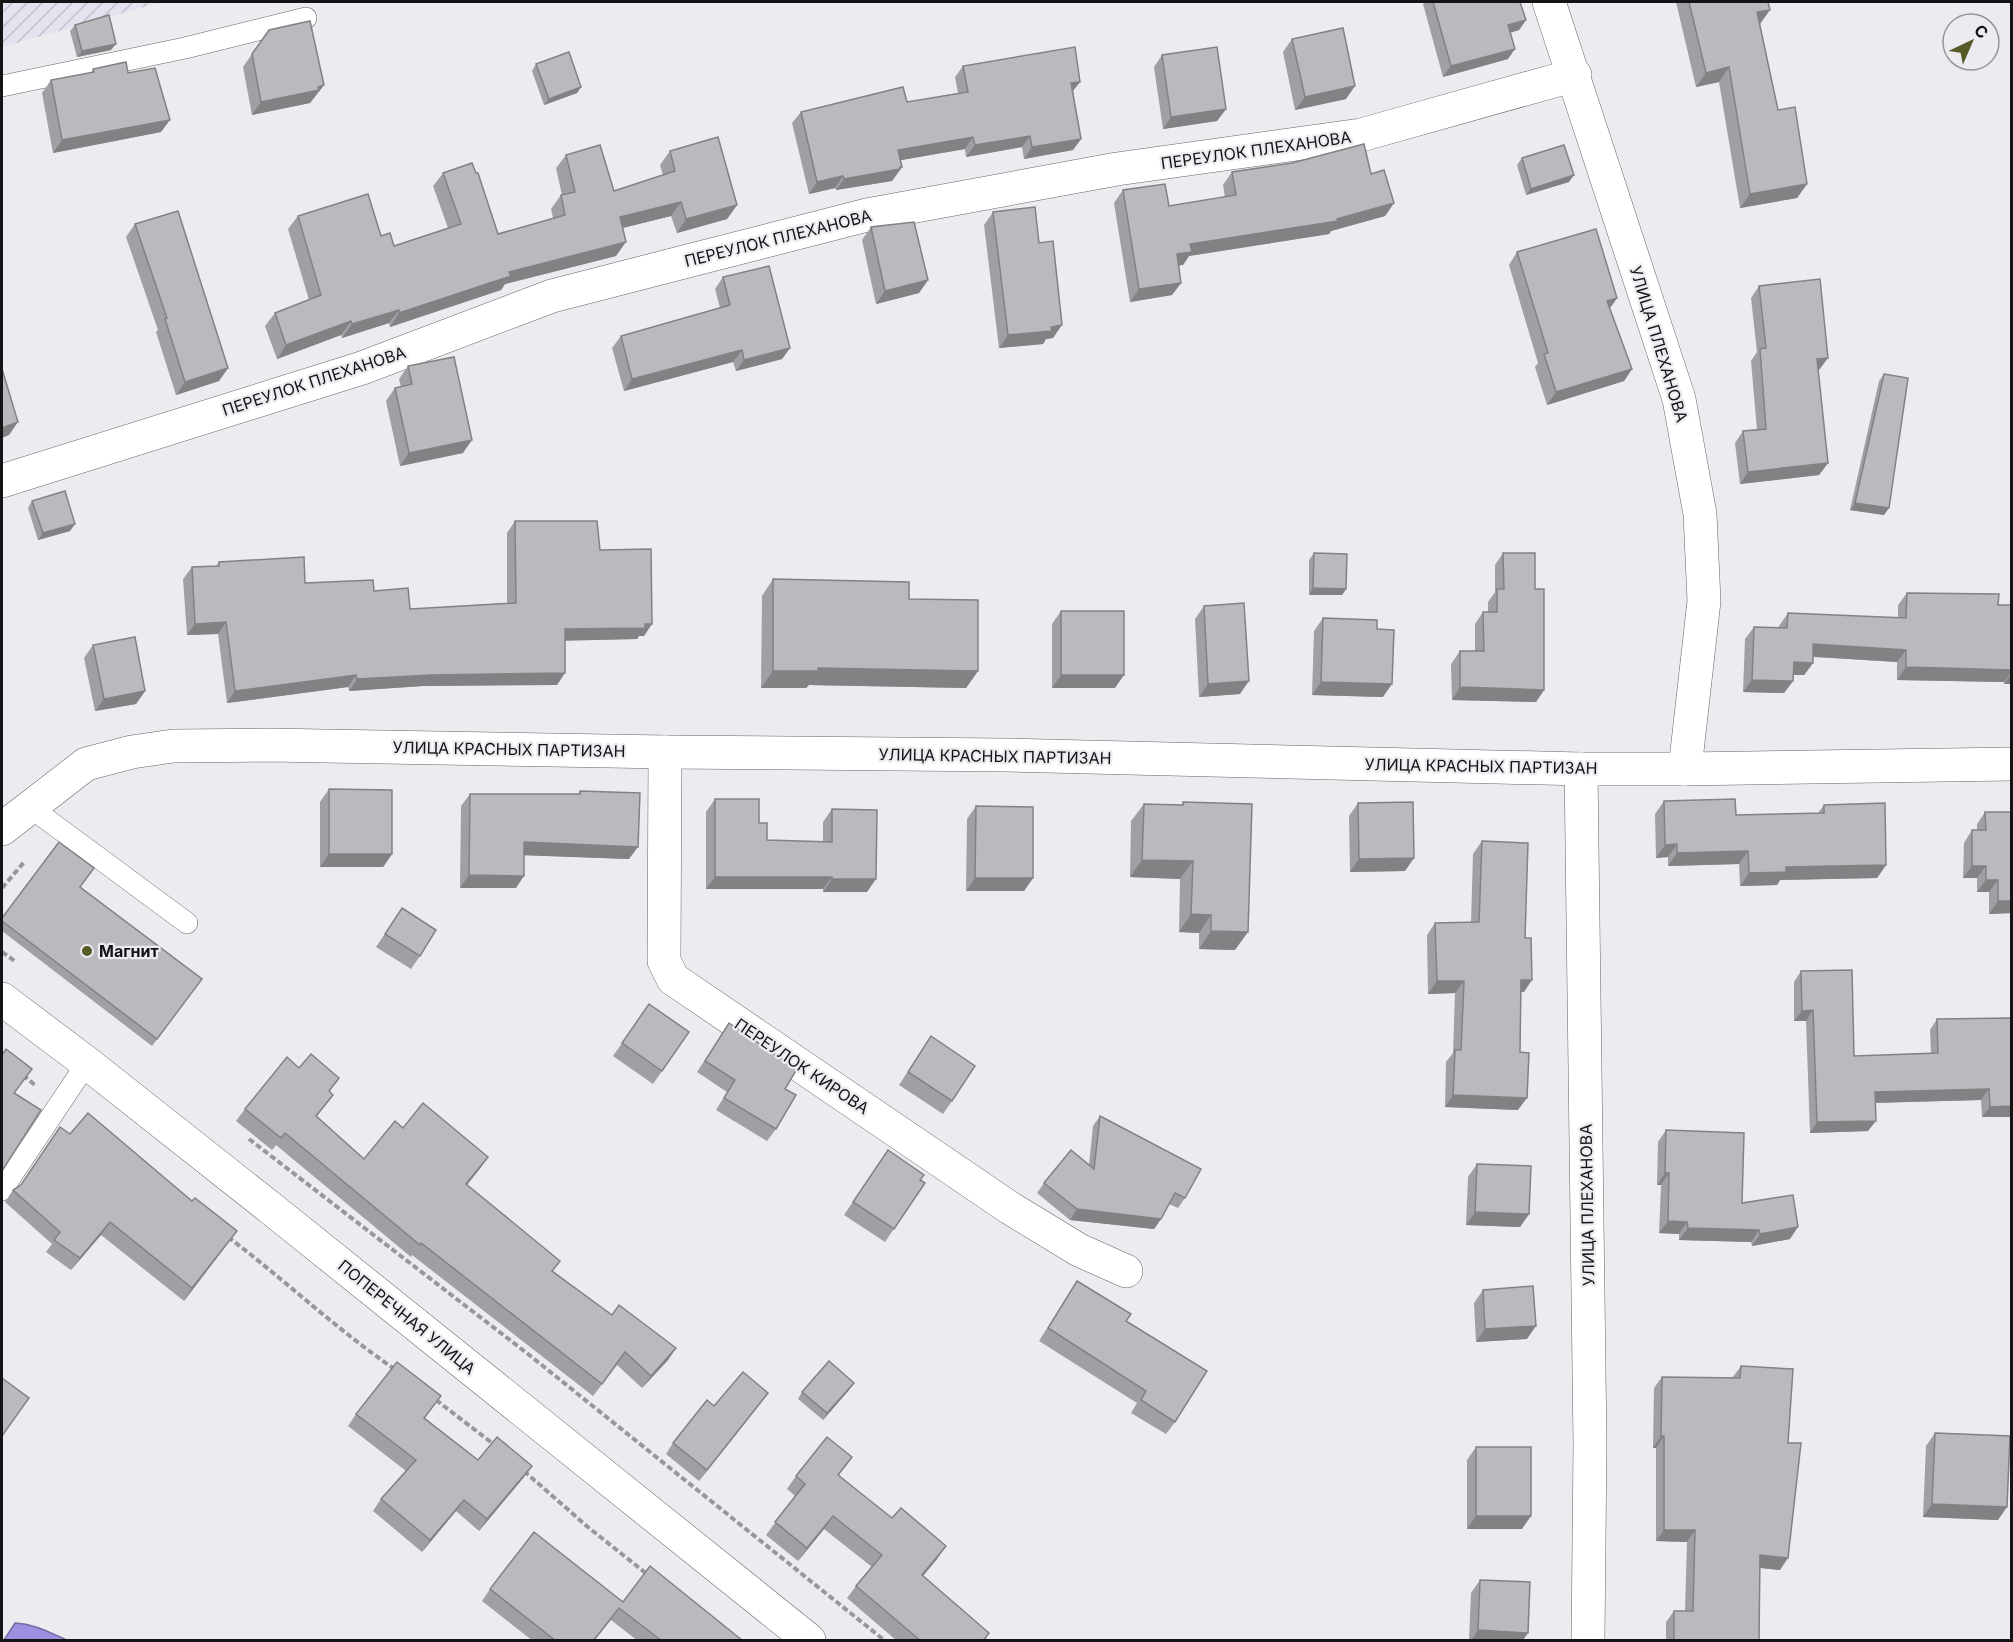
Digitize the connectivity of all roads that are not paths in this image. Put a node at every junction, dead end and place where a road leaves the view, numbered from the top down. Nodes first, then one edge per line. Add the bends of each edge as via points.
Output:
1 (1549, 2) edge
2 (306, 18) dead end
3 (1575, 75) junction
4 (2, 86) edge
5 (2, 481) edge
6 (665, 753) junction
7 (2012, 764) edge
8 (1581, 768) junction
9 (1685, 769) junction
10 (30, 807) junction
11 (2, 829) edge
12 (187, 923) dead end
13 (2, 999) edge
14 (87, 1062) junction
15 (2, 1190) edge
16 (1126, 1271) dead end
17 (809, 1641) edge
18 (1588, 1641) edge

1 - 3 street, УЛИЦА ПЛЕХАНОВА
2 - 4 lane
3 - 5 street, ПЕРЕУЛОК ПЛЕХАНОВА via 1361,135 1117,169 867,215 735,248 552,297 362,368
3 - 9 street, УЛИЦА ПЛЕХАНОВА via 1679,399 1700,514 1704,601
6 - 8 street, УЛИЦА КРАСНЫХ ПАРТИЗАН via 1005,755
6 - 10 street, УЛИЦА КРАСНЫХ ПАРТИЗАН via 173,746 86,764
6 - 16 street, ПЕРЕУЛОК КИРОВА via 664,962 673,979 1010,1208 1080,1250
7 - 9 street, УЛИЦА КРАСНЫХ ПАРТИЗАН
8 - 9 street, УЛИЦА КРАСНЫХ ПАРТИЗАН
8 - 18 street, УЛИЦА ПЛЕХАНОВА via 1590,1444
10 - 11 street, УЛИЦА КРАСНЫХ ПАРТИЗАН
10 - 12 lane
13 - 14 street, ПОПЕРЕЧНАЯ УЛИЦА
14 - 15 lane
14 - 17 street, ПОПЕРЕЧНАЯ УЛИЦА

